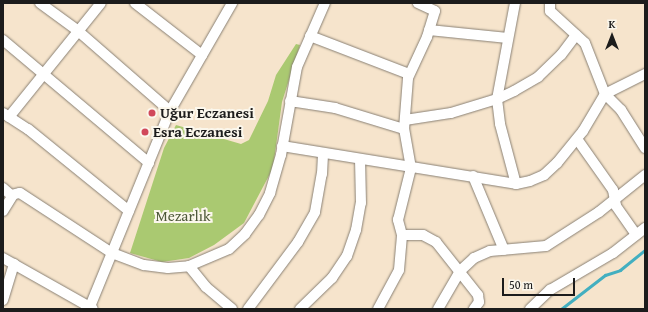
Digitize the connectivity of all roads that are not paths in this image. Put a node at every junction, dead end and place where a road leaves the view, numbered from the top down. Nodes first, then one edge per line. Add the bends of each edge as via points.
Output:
1 (40, 3) edge
2 (101, 3) edge
3 (135, 3) edge
4 (232, 3) edge
5 (326, 3) edge
6 (418, 3) edge
7 (515, 3) edge
8 (550, 3) edge
9 (436, 7) edge
10 (77, 30) junction
11 (429, 30) junction
12 (576, 35) junction
13 (310, 36) junction
14 (508, 38) junction
15 (3, 40) edge
16 (202, 55) junction
17 (44, 73) junction
18 (409, 74) junction
19 (645, 74) edge
20 (605, 94) junction
21 (497, 99) junction
22 (290, 100) junction
23 (170, 111) junction
24 (6, 115) edge
25 (405, 124) junction
26 (577, 139) junction
27 (282, 146) junction
28 (645, 148) edge
29 (323, 153) junction
30 (360, 158) junction
31 (149, 163) junction
32 (411, 168) junction
33 (645, 175) edge
34 (473, 176) junction
35 (516, 184) junction
36 (3, 188) edge
37 (13, 195) junction
38 (614, 198) junction
39 (129, 211) junction
40 (3, 212) edge
41 (645, 228) edge
42 (402, 235) junction
43 (636, 235) junction
44 (504, 250) junction
45 (112, 253) junction
46 (3, 258) edge
47 (14, 264) junction
48 (189, 266) junction
49 (460, 271) junction
50 (3, 300) edge
51 (91, 308) edge
52 (232, 309) edge
53 (248, 309) edge
54 (300, 309) edge
55 (378, 309) edge
56 (438, 309) edge
57 (474, 309) edge
58 (530, 309) edge

1 - 10 street
2 - 10 street
3 - 16 street
4 - 16 street
5 - 13 street
6 - 9 street
7 - 14 street
8 - 12 street via 550,11
9 - 11 street
10 - 17 street
10 - 23 street
11 - 14 street
11 - 18 street
12 - 20 street via 585,43
12 - 21 street via 561,55 538,77
13 - 18 street
13 - 22 street via 297,67
14 - 21 street
15 - 17 street
16 - 23 street
17 - 24 street
17 - 31 street
18 - 25 street
19 - 20 street
20 - 26 street
20 - 28 street via 621,110
21 - 25 street
21 - 35 street via 500,124
22 - 25 street
22 - 27 street
23 - 31 street
24 - 39 street
25 - 32 street
26 - 35 street via 544,175
26 - 38 street via 612,190
27 - 29 street
27 - 48 street via 270,193 259,215 245,234 229,249
29 - 30 street
29 - 53 street via 315,212 298,242
30 - 32 street
30 - 54 street via 360,203 356,230 347,256 332,278
31 - 39 street
32 - 34 street
32 - 42 street via 398,220
33 - 38 street
34 - 35 street
34 - 44 street
36 - 37 street
37 - 40 street
37 - 45 street via 20,193
38 - 43 street
38 - 44 street via 599,212 546,246
39 - 45 street
41 - 43 street
42 - 49 street via 422,235 436,242
42 - 55 street via 399,270
43 - 58 street via 613,253 550,290
44 - 49 street via 490,251 474,258
45 - 48 street via 144,265 168,268
45 - 51 street
46 - 47 street
47 - 50 street
47 - 51 street
48 - 52 street via 206,287
49 - 56 street
49 - 57 street via 478,295 479,302

